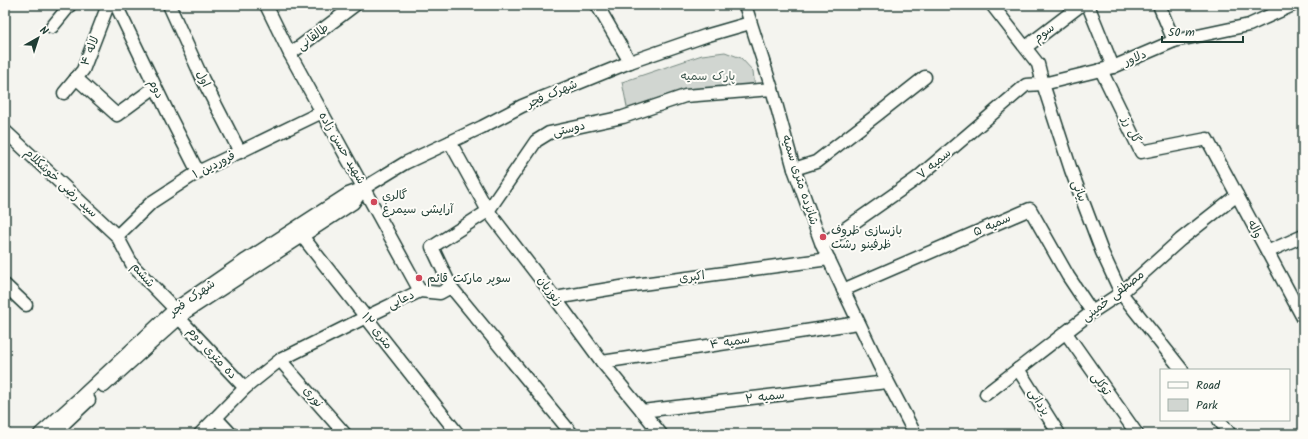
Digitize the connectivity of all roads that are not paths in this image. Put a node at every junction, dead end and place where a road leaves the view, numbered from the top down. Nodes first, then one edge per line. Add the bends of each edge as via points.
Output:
1 (70, 5) edge
2 (108, 5) edge
3 (116, 5) edge
4 (169, 5) edge
5 (267, 5) edge
6 (355, 5) edge
7 (597, 5) edge
8 (745, 5) edge
9 (992, 5) edge
10 (1082, 5) edge
11 (1088, 5) edge
12 (1159, 5) edge
13 (1293, 5) edge
14 (750, 23) junction
15 (52, 27) dead end
16 (1174, 41) junction
17 (1026, 47) junction
18 (290, 54) junction
19 (630, 62) junction
20 (1113, 67) junction
21 (1101, 70) junction
22 (925, 77) dead end
23 (76, 78) junction
24 (1043, 84) junction
25 (155, 87) junction
26 (772, 89) junction
27 (64, 93) dead end
28 (322, 112) junction
29 (5, 131) edge
30 (1207, 139) joint
31 (450, 142) junction
32 (240, 152) junction
33 (794, 168) junction
34 (198, 172) junction
35 (364, 188) junction
36 (1237, 195) junction
37 (488, 211) junction
38 (299, 232) junction
39 (117, 236) junction
40 (1303, 236) edge
41 (822, 245) junction
42 (1267, 252) junction
43 (829, 259) junction
44 (5, 285) edge
45 (451, 287) junction
46 (843, 290) junction
47 (420, 291) junction
48 (1122, 293) junction
49 (555, 298) junction
50 (26, 306) dead end
51 (1092, 312) junction
52 (177, 314) junction
53 (366, 317) junction
54 (1303, 318) edge
55 (858, 323) junction
56 (1066, 333) junction
57 (280, 360) junction
58 (602, 362) junction
59 (1018, 369) junction
60 (1181, 369) edge
61 (887, 382) junction
62 (245, 388) junction
63 (986, 394) dead end
64 (642, 411) junction
65 (216, 418) junction
66 (1220, 421) edge
67 (48, 432) edge
68 (200, 434) edge
69 (231, 434) edge
70 (345, 434) edge
71 (458, 434) edge
72 (572, 434) edge
73 (661, 434) edge
74 (915, 434) edge
75 (1059, 434) edge
76 (1137, 434) edge
77 (1230, 434) edge

1 - 15 street
2 - 23 street, لاله ۴ via 83,70
3 - 25 street, دوم
4 - 32 street, اول via 203,80
5 - 18 street, شهید حسن زاده
6 - 18 street, طالقانی
7 - 19 street
8 - 14 street, شانزده متری سمیه
9 - 17 street, بیانی
10 - 17 street, سوم
11 - 20 street
12 - 16 street
13 - 16 street, دلاور via 1249,25
14 - 19 street, شهرک فجر
14 - 26 street, شانزده متری سمیه
16 - 20 street, دلاور
17 - 24 street, بیانی via 1038,64
18 - 28 street, شهید حسن زاده
19 - 31 street, شهرک فجر via 522,106
20 - 21 street, دلاور
21 - 24 street, دلاور
21 - 30 street, گل رز via 1141,152
22 - 33 street via 816,162
23 - 25 street via 117,115
23 - 27 street, لاله ۴
24 - 41 street, سمیه ۷ via 1026,85 916,179
24 - 48 street, بیانی via 1071,170 1102,252
25 - 34 street, دوم
26 - 33 street, شانزده متری سمیه
26 - 37 street, دوستی via 685,96 624,117 549,133 536,141
28 - 32 street, فروردین ۱
28 - 35 street, شهید حسن زاده
29 - 39 street, سید رضی خوشکلام
30 - 36 street, واله
31 - 35 street, شهرک فجر via 405,163
31 - 37 street, زنوزیان
32 - 34 street, فروردین ۱
33 - 41 street, شانزده متری سمیه
34 - 39 street, فروردین ۱ via 152,202
35 - 38 street, شهرک فجر via 348,194
35 - 47 street, شهید حسن زاده
36 - 42 street, واله
36 - 48 street, مصطفی خمینی via 1180,240
37 - 45 street, دوستی via 432,248
37 - 49 street, زنوزیان
38 - 52 street, شهرک فجر via 246,260
38 - 53 street, ۱۲ متری
39 - 52 street, ششم via 133,266
40 - 42 street
41 - 43 street, شانزده متری سمیه
42 - 54 street, واله
43 - 46 street, شانزده متری سمیه
43 - 49 street, اکبری
44 - 50 street
45 - 47 street, دعایی via 440,293
45 - 72 street
46 - 51 street, سمیه ۵ via 1030,209
46 - 55 street, شانزده متری سمیه
47 - 53 street, دعایی
48 - 51 street, مصطفی خمینی
48 - 60 street, بیانی
49 - 58 street, زنوزیان
51 - 56 street, مصطفی خمینی
52 - 62 street, ده متری دوم
52 - 67 street, شهرک فجر via 81,397
53 - 57 street, دعایی
53 - 71 street, ۱۲ متری
55 - 58 street, سمیه ۴
55 - 61 street, شانزده متری سمیه
56 - 59 street, مصطفی خمینی
56 - 76 street, توکلی
57 - 62 street, دعایی
57 - 70 street, نوری
58 - 64 street, زنوزیان
59 - 63 street, مصطفی خمینی
59 - 75 street, یزدانی
61 - 64 street, سمیه ۲
61 - 74 street, شانزده متری سمیه
62 - 65 street, دعایی
64 - 73 street, زنوزیان
65 - 68 street, دعایی
65 - 69 street
66 - 77 street

